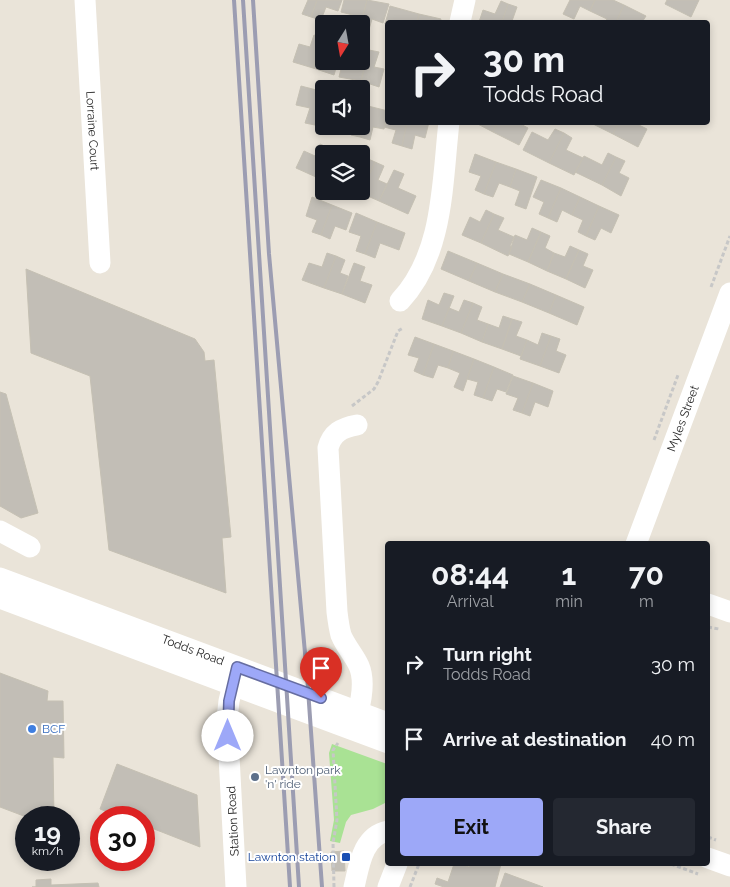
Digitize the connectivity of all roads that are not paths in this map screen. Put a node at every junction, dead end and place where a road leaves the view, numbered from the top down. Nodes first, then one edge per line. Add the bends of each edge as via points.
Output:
1 (85, 0) edge
2 (465, 0) edge
3 (460, 20) edge
4 (449, 125) edge
5 (100, 263) dead end
6 (730, 293) edge
7 (400, 301) dead end
8 (357, 425) dead end
9 (0, 531) edge
10 (637, 541) edge
11 (30, 547) dead end
12 (0, 578) edge
13 (0, 598) edge
14 (710, 605) edge
15 (730, 612) edge
16 (235, 676) junction
17 (358, 712) junction
18 (385, 722) edge
19 (385, 742) edge
20 (385, 832) edge
21 (710, 859) edge
22 (396, 866) edge
23 (730, 866) edge
24 (236, 887) edge
25 (354, 887) edge
26 (388, 887) edge

1 - 5 street, Lorraine Court
2 - 3 street
4 - 7 street via 436,233 420,272
6 - 10 street, Myles Street
8 - 17 street via 338,431 328,448 337,612 341,634 361,675 362,700
9 - 11 street
12 - 16 street, Todds Road
13 - 16 street, Todds Road
14 - 15 street
16 - 17 street, Todds Road
16 - 19 street, Todds Road
16 - 24 street, Station Road via 228,719
17 - 18 street, Todds Road
20 - 25 street via 373,838 365,849
21 - 23 street
22 - 26 street

